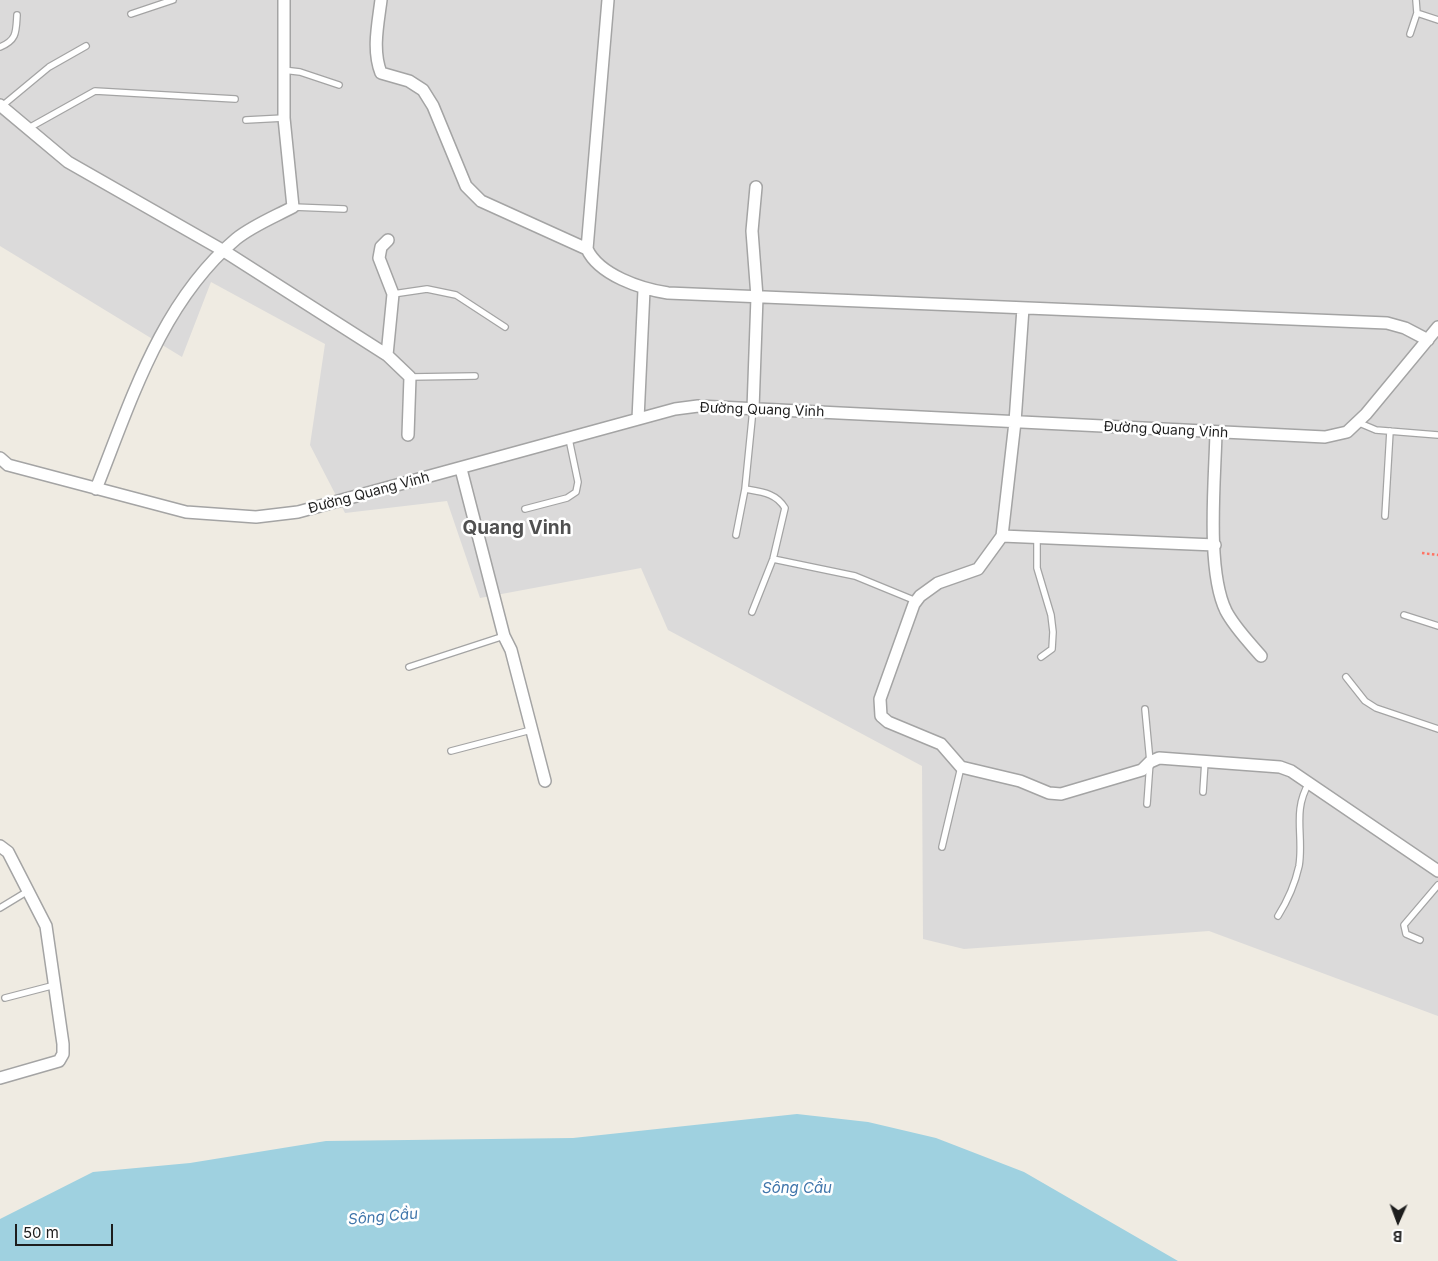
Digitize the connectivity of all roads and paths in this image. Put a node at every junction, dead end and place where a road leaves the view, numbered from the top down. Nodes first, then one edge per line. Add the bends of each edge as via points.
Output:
1 (174, 0) edge
2 (284, 0) edge
3 (381, 0) edge
4 (608, 0) edge
5 (1416, 0) edge
6 (131, 14) dead end
7 (1417, 14) junction
8 (18, 15) dead end
9 (1438, 20) edge
10 (1410, 34) dead end
11 (86, 46) dead end
12 (0, 47) edge
13 (283, 70) junction
14 (339, 85) dead end
15 (235, 99) dead end
16 (1, 105) edge
17 (284, 118) junction
18 (246, 120) dead end
19 (27, 129) junction
20 (756, 187) dead end
21 (293, 207) junction
22 (344, 209) dead end
23 (388, 240) dead end
24 (587, 248) junction
25 (224, 250) junction
26 (644, 290) junction
27 (393, 294) junction
28 (757, 297) junction
29 (1023, 308) junction
30 (505, 327) dead end
31 (1438, 328) edge
32 (1428, 340) junction
33 (387, 355) junction
34 (475, 376) dead end
35 (410, 377) junction
36 (753, 409) junction
37 (638, 419) junction
38 (1016, 422) junction
39 (1357, 422) junction
40 (1390, 431) junction
41 (1216, 432) junction
42 (408, 435) dead end
43 (1438, 435) edge
44 (569, 439) junction
45 (4, 462) edge
46 (461, 469) junction
47 (0, 474) edge
48 (96, 489) junction
49 (745, 489) junction
50 (525, 509) dead end
51 (1385, 516) dead end
52 (736, 535) dead end
53 (1002, 536) junction
54 (1037, 537) junction
55 (1215, 545) junction
56 (1422, 553) dead end
57 (1438, 555) edge
58 (773, 560) junction
59 (916, 601) junction
60 (752, 612) dead end
61 (1404, 615) dead end
62 (1438, 626) edge
63 (504, 636) junction
64 (1262, 656) dead end
65 (1041, 657) dead end
66 (409, 667) dead end
67 (1346, 677) dead end
68 (1145, 709) dead end
69 (1438, 729) edge
70 (531, 730) junction
71 (450, 752) dead end
72 (1205, 761) junction
73 (1150, 762) junction
74 (961, 767) junction
75 (544, 781) dead end
76 (1309, 783) junction
77 (1202, 792) dead end
78 (1146, 804) dead end
79 (0, 846) edge
80 (942, 847) dead end
81 (1438, 871) edge
82 (1438, 885) edge
83 (28, 891) junction
84 (0, 908) edge
85 (1278, 916) dead end
86 (1420, 940) dead end
87 (55, 985) junction
88 (5, 998) dead end
89 (0, 1078) edge

1 - 6 lane
2 - 13 street
3 - 24 street via 376,46 381,73 409,81 423,90 434,106 466,186 481,201
4 - 24 street
5 - 7 lane
7 - 9 lane
7 - 10 lane
8 - 12 lane via 16,35
11 - 16 lane via 49,67
13 - 14 lane via 310,74
13 - 17 street
15 - 19 lane via 95,91
16 - 19 street
17 - 18 lane
17 - 21 street
19 - 25 street via 68,162
20 - 28 street via 752,231
21 - 22 lane
21 - 25 street via 238,238
23 - 27 street via 381,247 379,258
24 - 26 street via 591,258 600,266
25 - 33 street
25 - 48 street via 183,296 143,371
26 - 28 street
26 - 37 street
27 - 30 lane via 427,289 456,295
27 - 33 street
28 - 29 street
28 - 36 street
29 - 32 street via 1387,323
29 - 38 street
31 - 32 street, Đường Quang Vinh
32 - 39 street, Đường Quang Vinh
33 - 35 street
34 - 35 lane
35 - 42 street
36 - 37 street, Đường Quang Vinh via 698,406
36 - 38 street, Đường Quang Vinh
36 - 49 lane
37 - 44 street, Đường Quang Vinh
38 - 41 street, Đường Quang Vinh
38 - 53 street
39 - 40 lane via 1376,430
39 - 41 street, Đường Quang Vinh via 1347,432 1325,437
40 - 43 lane
40 - 51 lane
41 - 55 street
44 - 46 street, Đường Quang Vinh
44 - 50 lane via 578,482 576,492 567,498
45 - 47 street
45 - 48 street, Đường Quang Vinh
46 - 48 street, Đường Quang Vinh via 298,512 256,517 186,512
46 - 63 street
49 - 52 lane
49 - 58 lane via 780,499 785,508
53 - 54 street
53 - 59 street via 978,569 933,586
54 - 55 street
54 - 65 lane via 1037,568 1054,632 1052,649
55 - 64 street via 1215,574 1226,610
56 - 57 path
58 - 59 lane via 855,576
58 - 60 lane
59 - 74 street via 880,699 881,716 940,744
61 - 62 lane
63 - 66 lane
63 - 70 street via 511,650
67 - 69 lane via 1365,701 1376,708
68 - 73 lane
70 - 71 lane
70 - 75 street
72 - 73 street via 1159,758
72 - 76 street via 1280,766
72 - 77 lane
73 - 74 street via 1142,770 1061,794
73 - 78 lane
74 - 80 lane
76 - 81 street
76 - 85 lane via 1299,804 1299,866 1290,897
79 - 83 street via 8,852
82 - 86 lane via 1404,925 1406,934
83 - 84 lane
83 - 87 street via 46,926
87 - 88 lane
87 - 89 street via 63,1044 59,1062

